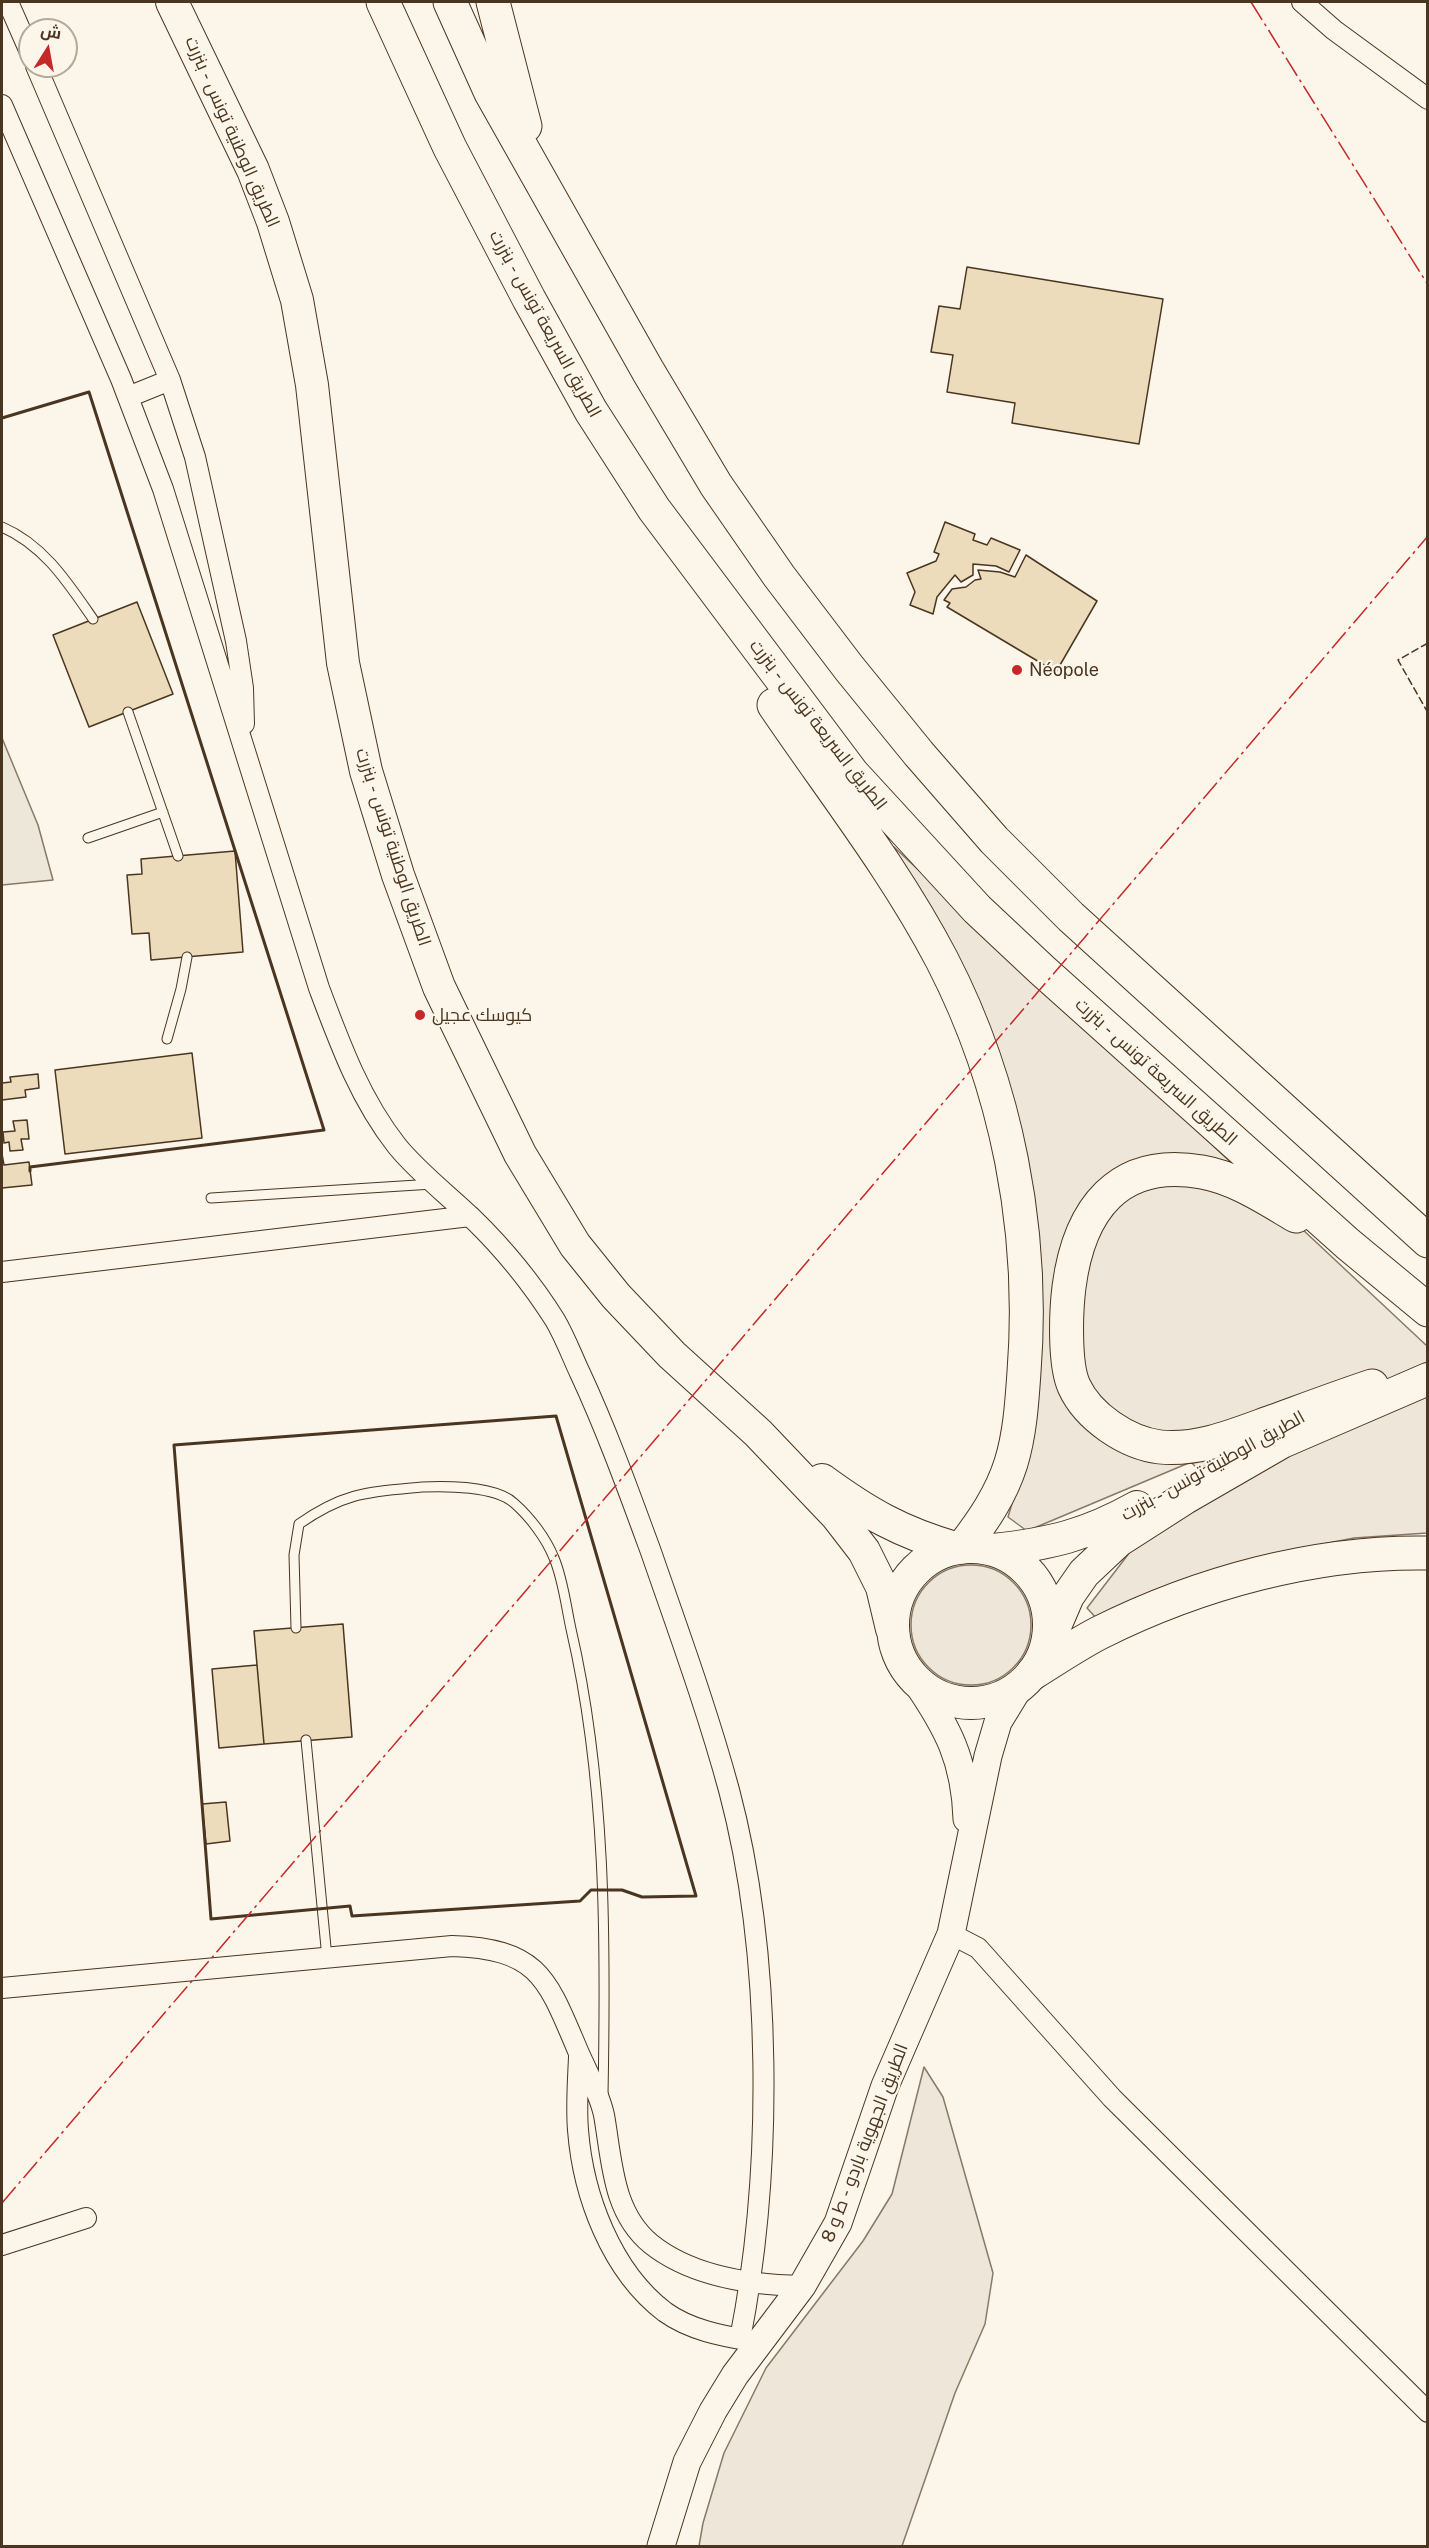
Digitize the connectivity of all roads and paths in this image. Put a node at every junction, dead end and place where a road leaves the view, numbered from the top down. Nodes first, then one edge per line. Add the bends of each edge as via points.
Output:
1 (8, 2) edge
2 (172, 2) edge
3 (383, 2) edge
4 (450, 2) edge
5 (493, 2) edge
6 (1302, 2) edge
7 (18, 25) edge
8 (41, 78) edge
9 (1428, 99) edge
10 (2, 105) edge
11 (540, 177) junction
12 (171, 380) junction
13 (128, 397) junction
14 (654, 509) junction
15 (2, 527) edge
16 (93, 619) dead end
17 (128, 712) dead end
18 (245, 745) junction
19 (163, 812) junction
20 (88, 838) dead end
21 (178, 856) dead end
22 (186, 957) dead end
23 (167, 1039) dead end
24 (435, 1184) junction
25 (211, 1198) dead end
26 (470, 1216) junction
27 (1428, 1241) edge
28 (1348, 1244) junction
29 (2, 1272) edge
30 (1428, 1310) edge
31 (1428, 1362) edge
32 (1428, 1379) edge
33 (1372, 1386) junction
34 (758, 1433) junction
35 (970, 1548) junction
36 (1428, 1553) edge
37 (296, 1628) dead end
38 (892, 1629) junction
39 (1047, 1645) junction
40 (915, 1680) junction
41 (1026, 1680) junction
42 (306, 1740) dead end
43 (968, 1850) junction
44 (951, 1934) junction
45 (327, 1958) junction
46 (2, 1988) edge
47 (579, 2054) junction
48 (603, 2112) junction
49 (86, 2218) dead end
50 (2, 2245) edge
51 (751, 2282) junction
52 (802, 2286) junction
53 (749, 2340) junction
54 (1428, 2412) edge
55 (661, 2547) edge

1 - 7 street
2 - 34 main road, الطريق الوطنية تونس - بنزرت via 253,170 297,300 312,385 343,663 366,771 439,987 520,1154 575,1245 672,1355
3 - 14 highway, الطريق السريعة تونس - بنزرت via 450,148 529,299 591,411
4 - 11 highway via 490,93
5 - 11 highway
6 - 9 street
8 - 12 street
10 - 13 street
11 - 27 highway via 716,484 779,576 920,754 994,840 1071,917
12 - 13 street
12 - 18 street via 195,457 236,641
13 - 18 street via 163,489
14 - 28 highway, الطريق السريعة تونس - بنزرت via 852,773 969,900
14 - 35 highway via 761,685 909,903 942,961 996,1096 1015,1176 1025,1255 1027,1333 1011,1462
15 - 16 lane via 58,568
17 - 19 lane
18 - 24 street via 318,988 345,1057 369,1106 399,1148
19 - 20 lane
19 - 21 lane
22 - 23 lane
24 - 25 lane
24 - 26 street
26 - 29 street
26 - 51 street via 515,1262 557,1323 591,1396 688,1657 729,1792 747,1879 758,1969 762,2162
28 - 30 highway, الطريق السريعة تونس - بنزرت
28 - 33 highway via 1241,1184 1203,1172 1163,1169 1132,1178 1105,1195 1088,1220 1073,1254 1067,1344 1074,1385 1090,1409 1110,1427 1159,1447 1187,1447 1222,1439
31 - 33 main road, الطريق الوطنية تونس - بنزرت
32 - 39 main road, الطريق الوطنية تونس - بنزرت via 1282,1442 1119,1541 1084,1573 1068,1596
33 - 35 main road, الطريق الوطنية تونس - بنزرت via 1274,1429 1101,1527 1043,1545
34 - 35 main road, الطريق الوطنية تونس - بنزرت via 864,1510 912,1536
34 - 38 main road, الطريق الوطنية تونس - بنزرت via 837,1516 864,1551 882,1587
35 - 38 main road, الطريق الوطنية تونس - بنزرت via 934,1556 909,1578 894,1607
35 - 39 main road, الطريق الوطنية تونس - بنزرت via 1015,1560 1032,1576 1044,1597 1049,1621
36 - 41 highway via 1388,1552 1321,1560 1242,1579 1168,1603 1098,1634
37 - 48 lane via 293,1567 299,1524 327,1504 366,1492 448,1486 484,1491 513,1501 535,1525 554,1558 581,1671 592,1762 602,1891
38 - 40 main road, الطريق الوطنية تونس - بنزرت via 896,1648
39 - 41 main road, الطريق الوطنية تونس - بنزرت
40 - 41 main road, الطريق الوطنية تونس - بنزرت via 933,1694 978,1703 1000,1698
40 - 43 main road, الطريق الجهوية باردو - ط و 8 via 943,1720 957,1753 966,1792
41 - 43 main road, الطريق الجهوية باردو - ط و 8 via 998,1722
42 - 45 lane
43 - 44 main road, الطريق الجهوية باردو - ط و 8
44 - 52 main road, الطريق الجهوية باردو - ط و 8 via 885,2086 838,2223
44 - 54 street via 978,1948 1112,2098
45 - 46 street
45 - 47 street via 452,1946 510,1954 538,1971 556,1997
47 - 48 street
47 - 53 street via 578,2131 584,2173 597,2215 617,2256 639,2287 666,2312 691,2326
48 - 51 street via 614,2179 626,2214 650,2243 677,2260
49 - 50 street
51 - 52 street
51 - 53 street
52 - 53 main road, الطريق الجهوية باردو - ط و 8
53 - 55 main road, الطريق الجهوية باردو - ط و 8 via 687,2462

